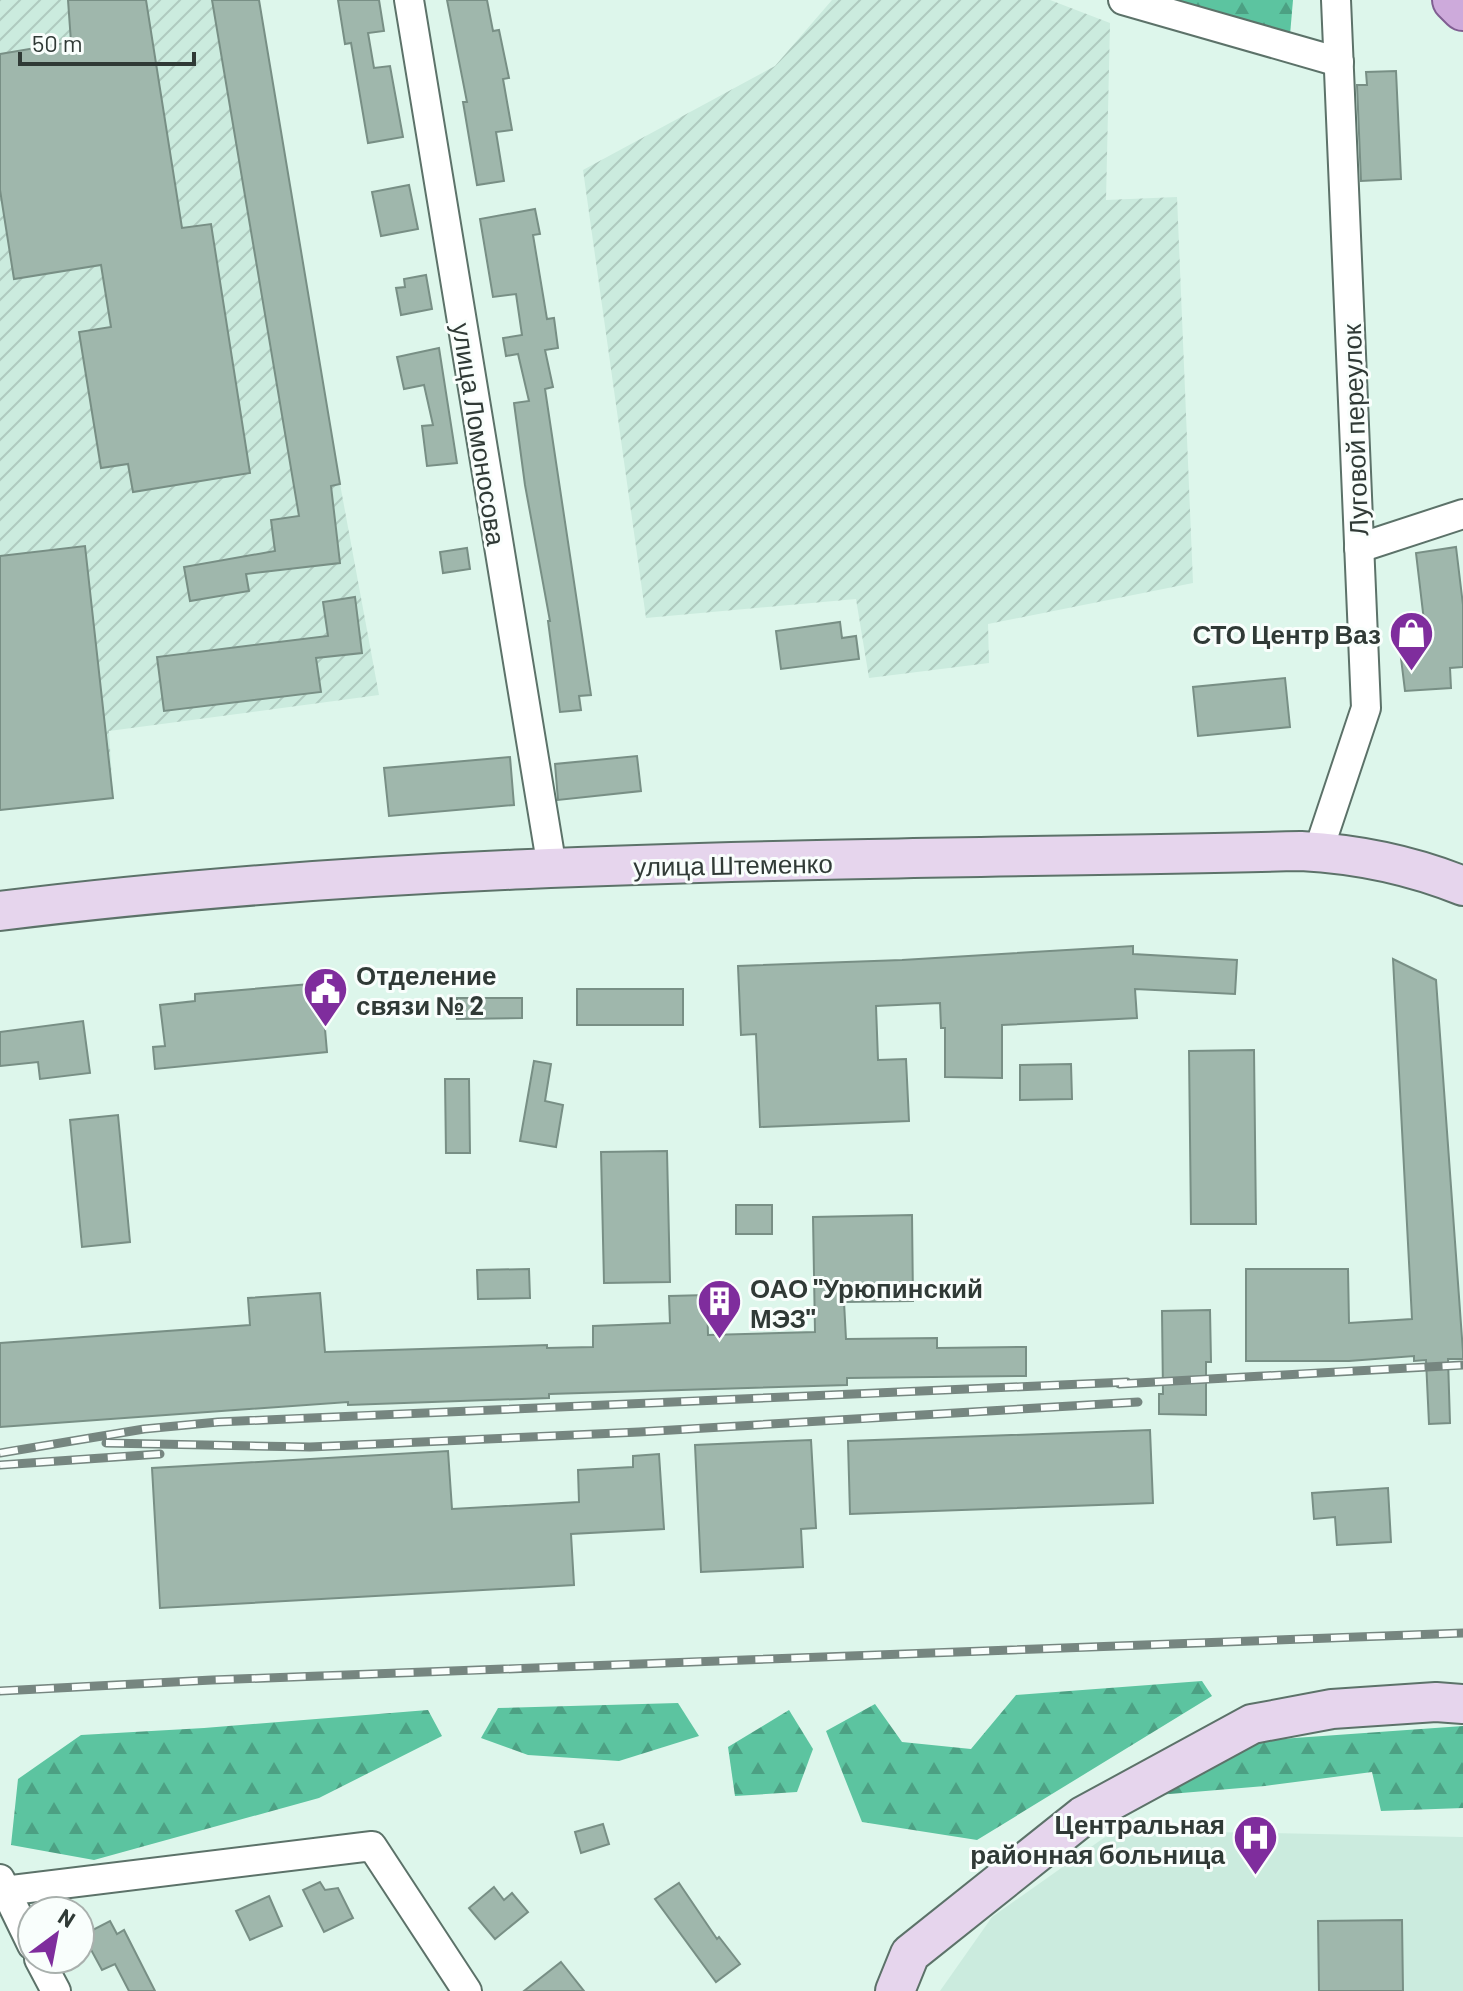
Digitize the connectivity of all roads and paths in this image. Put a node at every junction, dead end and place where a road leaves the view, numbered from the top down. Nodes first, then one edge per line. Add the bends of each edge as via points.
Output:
1 (409, 0) edge
2 (1123, 0) edge
3 (1336, 0) edge
4 (1454, 0) edge
5 (1463, 9) edge
6 (1339, 62) junction
7 (1463, 514) edge
8 (1359, 548) junction
9 (1318, 852) junction
10 (552, 868) junction
11 (1463, 886) edge
12 (0, 911) edge
13 (1463, 1704) edge
14 (2, 1885) edge
15 (16, 1913) edge
16 (467, 1991) edge
17 (895, 1991) edge

1 - 10 street, улица Ломоносова
2 - 6 street
3 - 6 street, Луговой переулок
4 - 5 main road
6 - 8 street, Луговой переулок
7 - 8 street
8 - 9 street, Луговой переулок via 1366,708
9 - 10 main road, улица Штеменко
9 - 11 main road, улица Штеменко via 1387,862
10 - 12 main road, улица Штеменко via 109,898
13 - 17 main road via 1332,1709 1252,1724 1083,1816 910,1954
14 - 15 street
14 - 16 street via 372,1846

